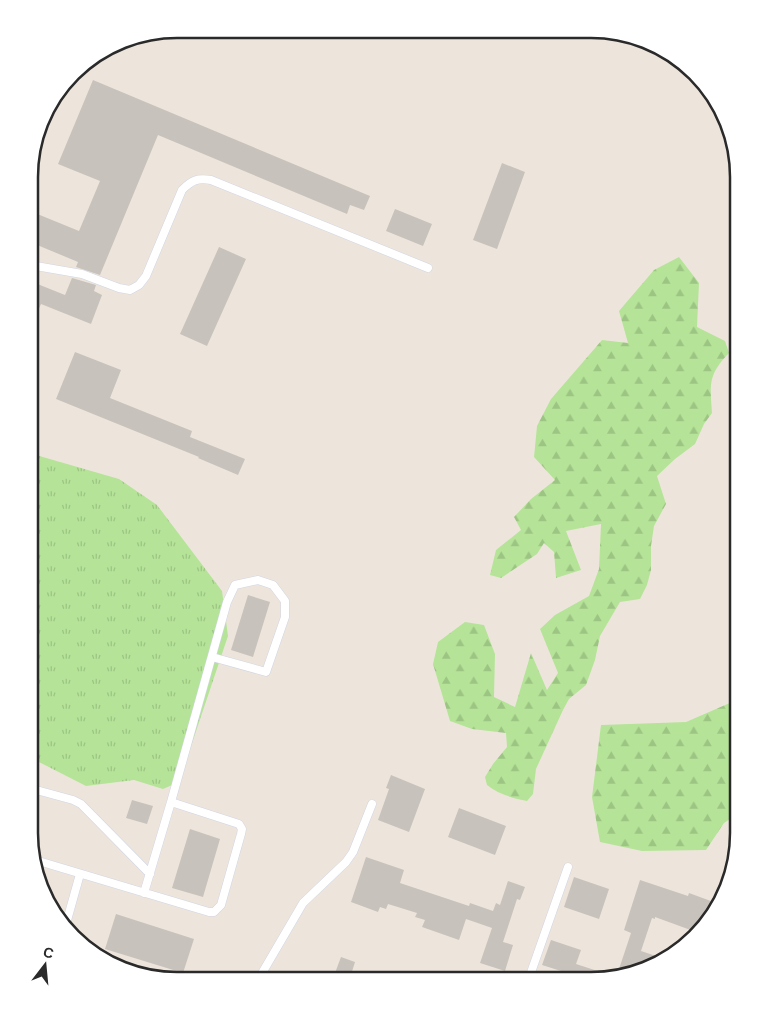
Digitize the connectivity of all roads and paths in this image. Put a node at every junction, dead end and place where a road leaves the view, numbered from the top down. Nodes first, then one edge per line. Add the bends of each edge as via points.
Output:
1 (38, 266) edge
2 (428, 268) dead end
3 (212, 657) junction
4 (38, 790) edge
5 (172, 802) junction
6 (372, 804) dead end
7 (40, 862) edge
8 (568, 867) dead end
9 (80, 874) junction
10 (150, 874) junction
11 (144, 893) junction
12 (67, 919) edge
13 (263, 972) edge
14 (531, 972) edge

1 - 2 lane via 82,274 119,288 130,290 139,286 182,190 191,181 199,179 211,180
3 - 3 lane via 235,585 258,580 274,585 285,602 285,617 266,672
3 - 5 lane
4 - 10 lane via 80,804
5 - 10 lane
5 - 11 lane via 233,821 242,829 221,905 218,910 209,912
6 - 13 lane via 353,852 303,903
7 - 9 lane
8 - 14 lane
9 - 11 lane
9 - 12 lane
10 - 11 lane

